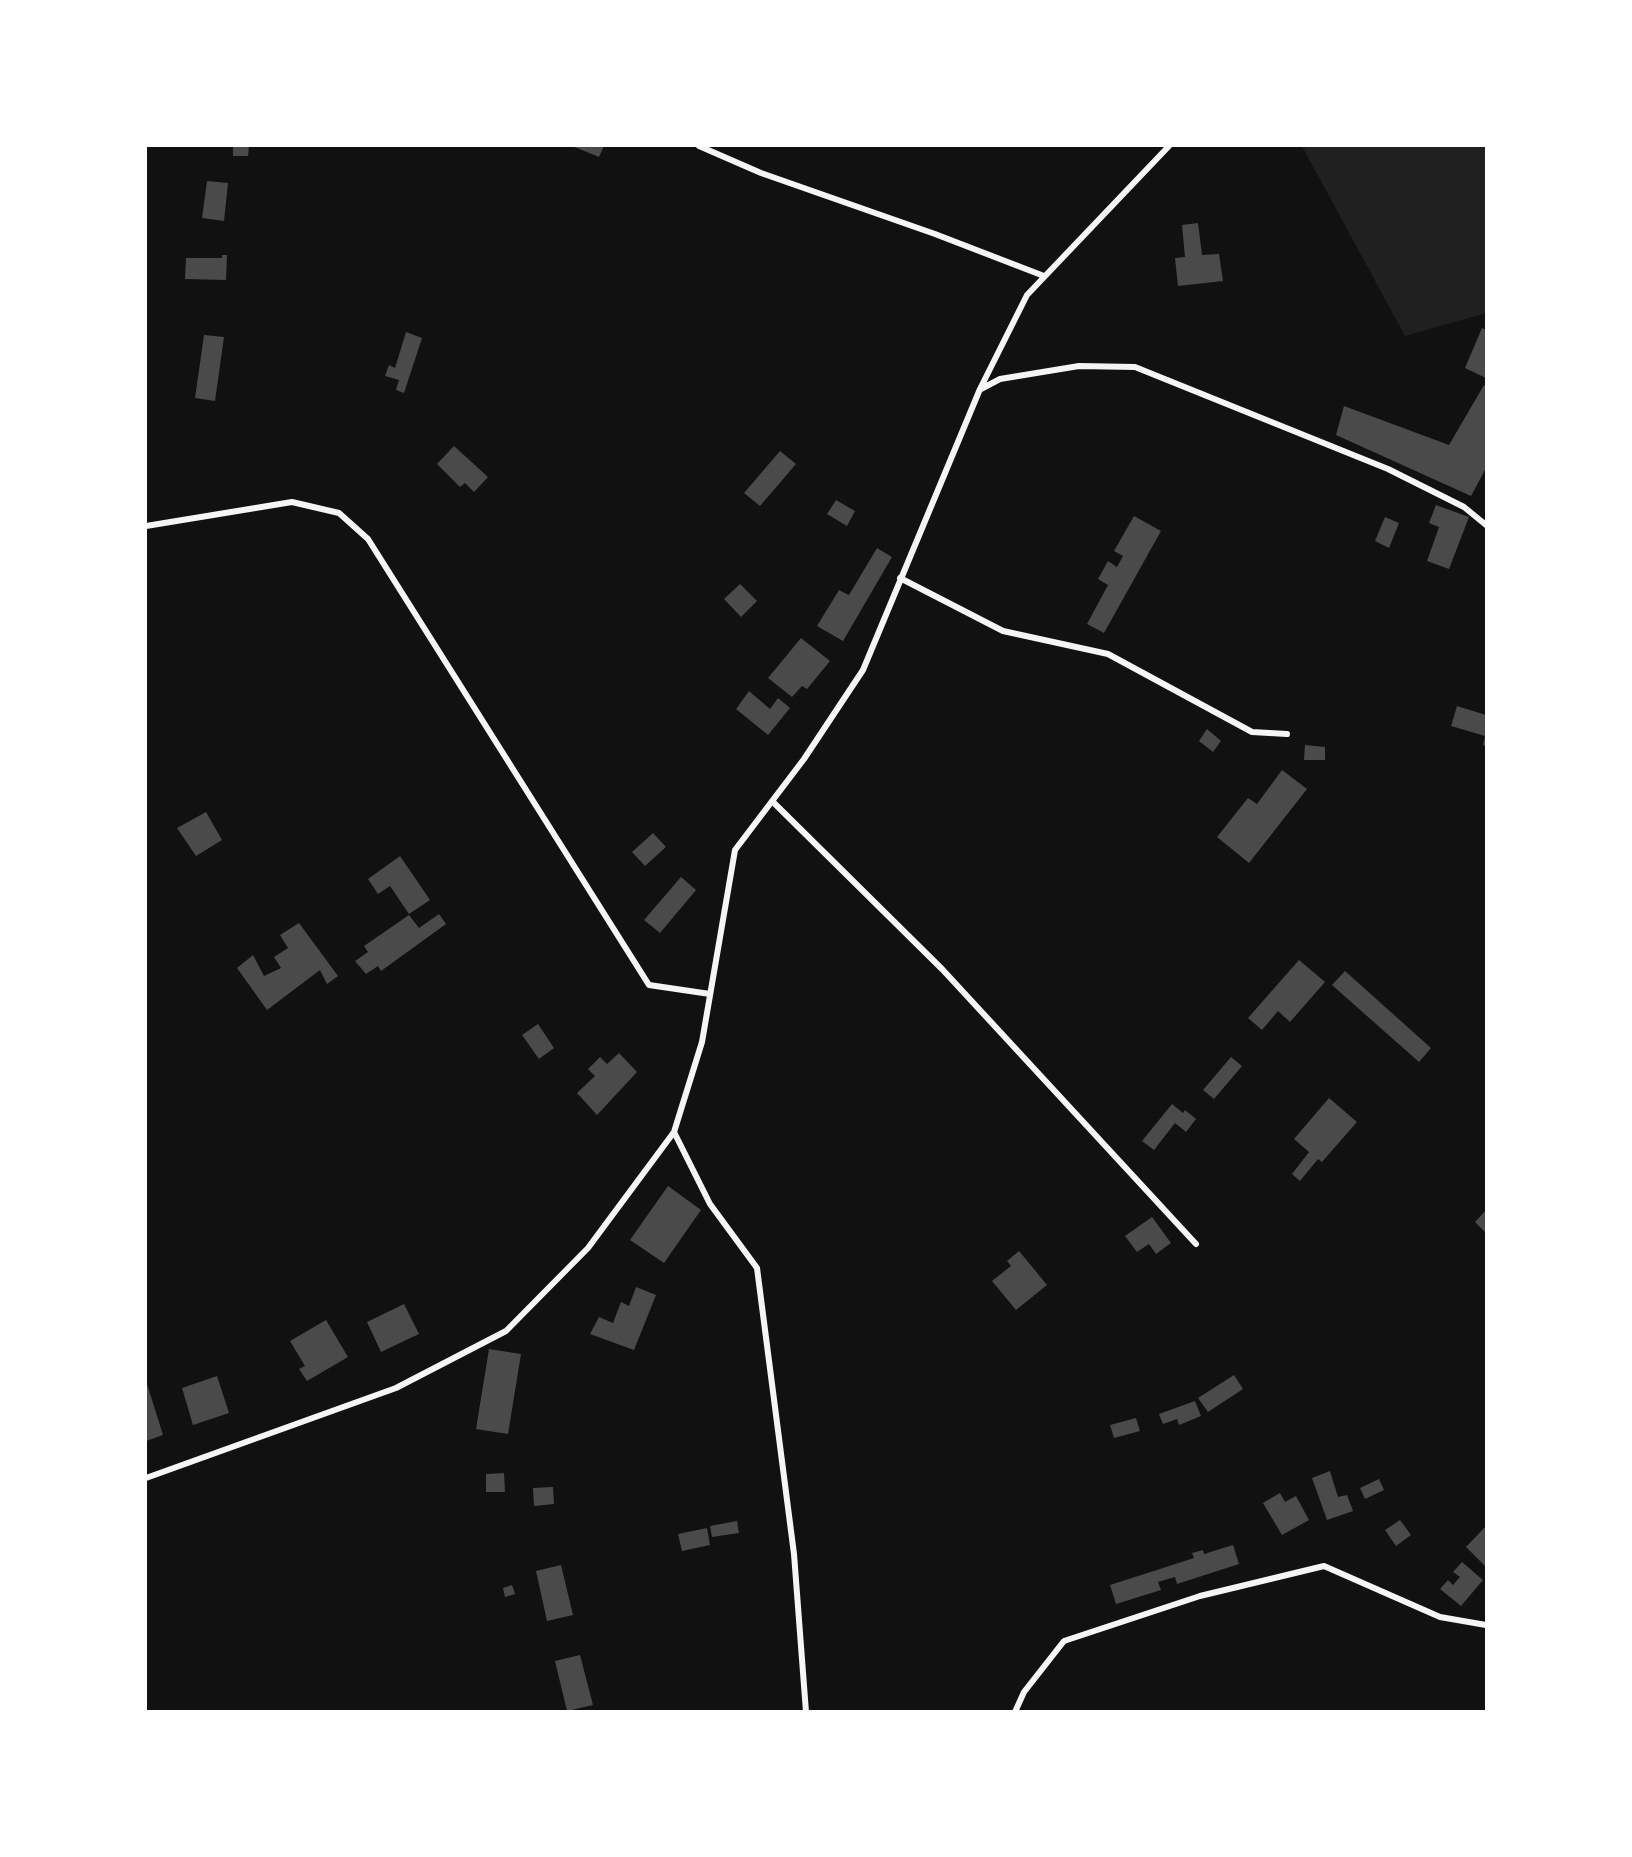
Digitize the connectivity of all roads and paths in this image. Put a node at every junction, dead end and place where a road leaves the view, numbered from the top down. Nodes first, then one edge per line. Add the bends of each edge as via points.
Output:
1 (699, 146) edge
2 (1169, 146) edge
3 (1044, 276) junction
4 (980, 389) junction
5 (1486, 525) edge
6 (146, 526) edge
7 (900, 578) junction
8 (1287, 734) dead end
9 (772, 801) junction
10 (710, 994) junction
11 (674, 1132) junction
12 (1196, 1244) dead end
13 (146, 1478) edge
14 (1486, 1625) edge
15 (806, 1712) edge
16 (1015, 1712) edge

1 - 3 street
2 - 3 street
3 - 4 street via 1027,295
4 - 5 street via 1000,379 1079,366 1135,367 1388,469 1464,507
4 - 7 street
6 - 10 street via 292,502 339,513 368,539 649,985
7 - 8 street via 1003,631 1108,654 1252,732
7 - 9 street via 863,670
9 - 10 street via 735,850
9 - 12 street via 942,969
10 - 11 street via 702,1042
11 - 13 street via 588,1248 506,1331 396,1388
11 - 15 street via 710,1203 757,1268 794,1554
14 - 16 street via 1440,1617 1324,1566 1200,1596 1064,1641 1024,1692

